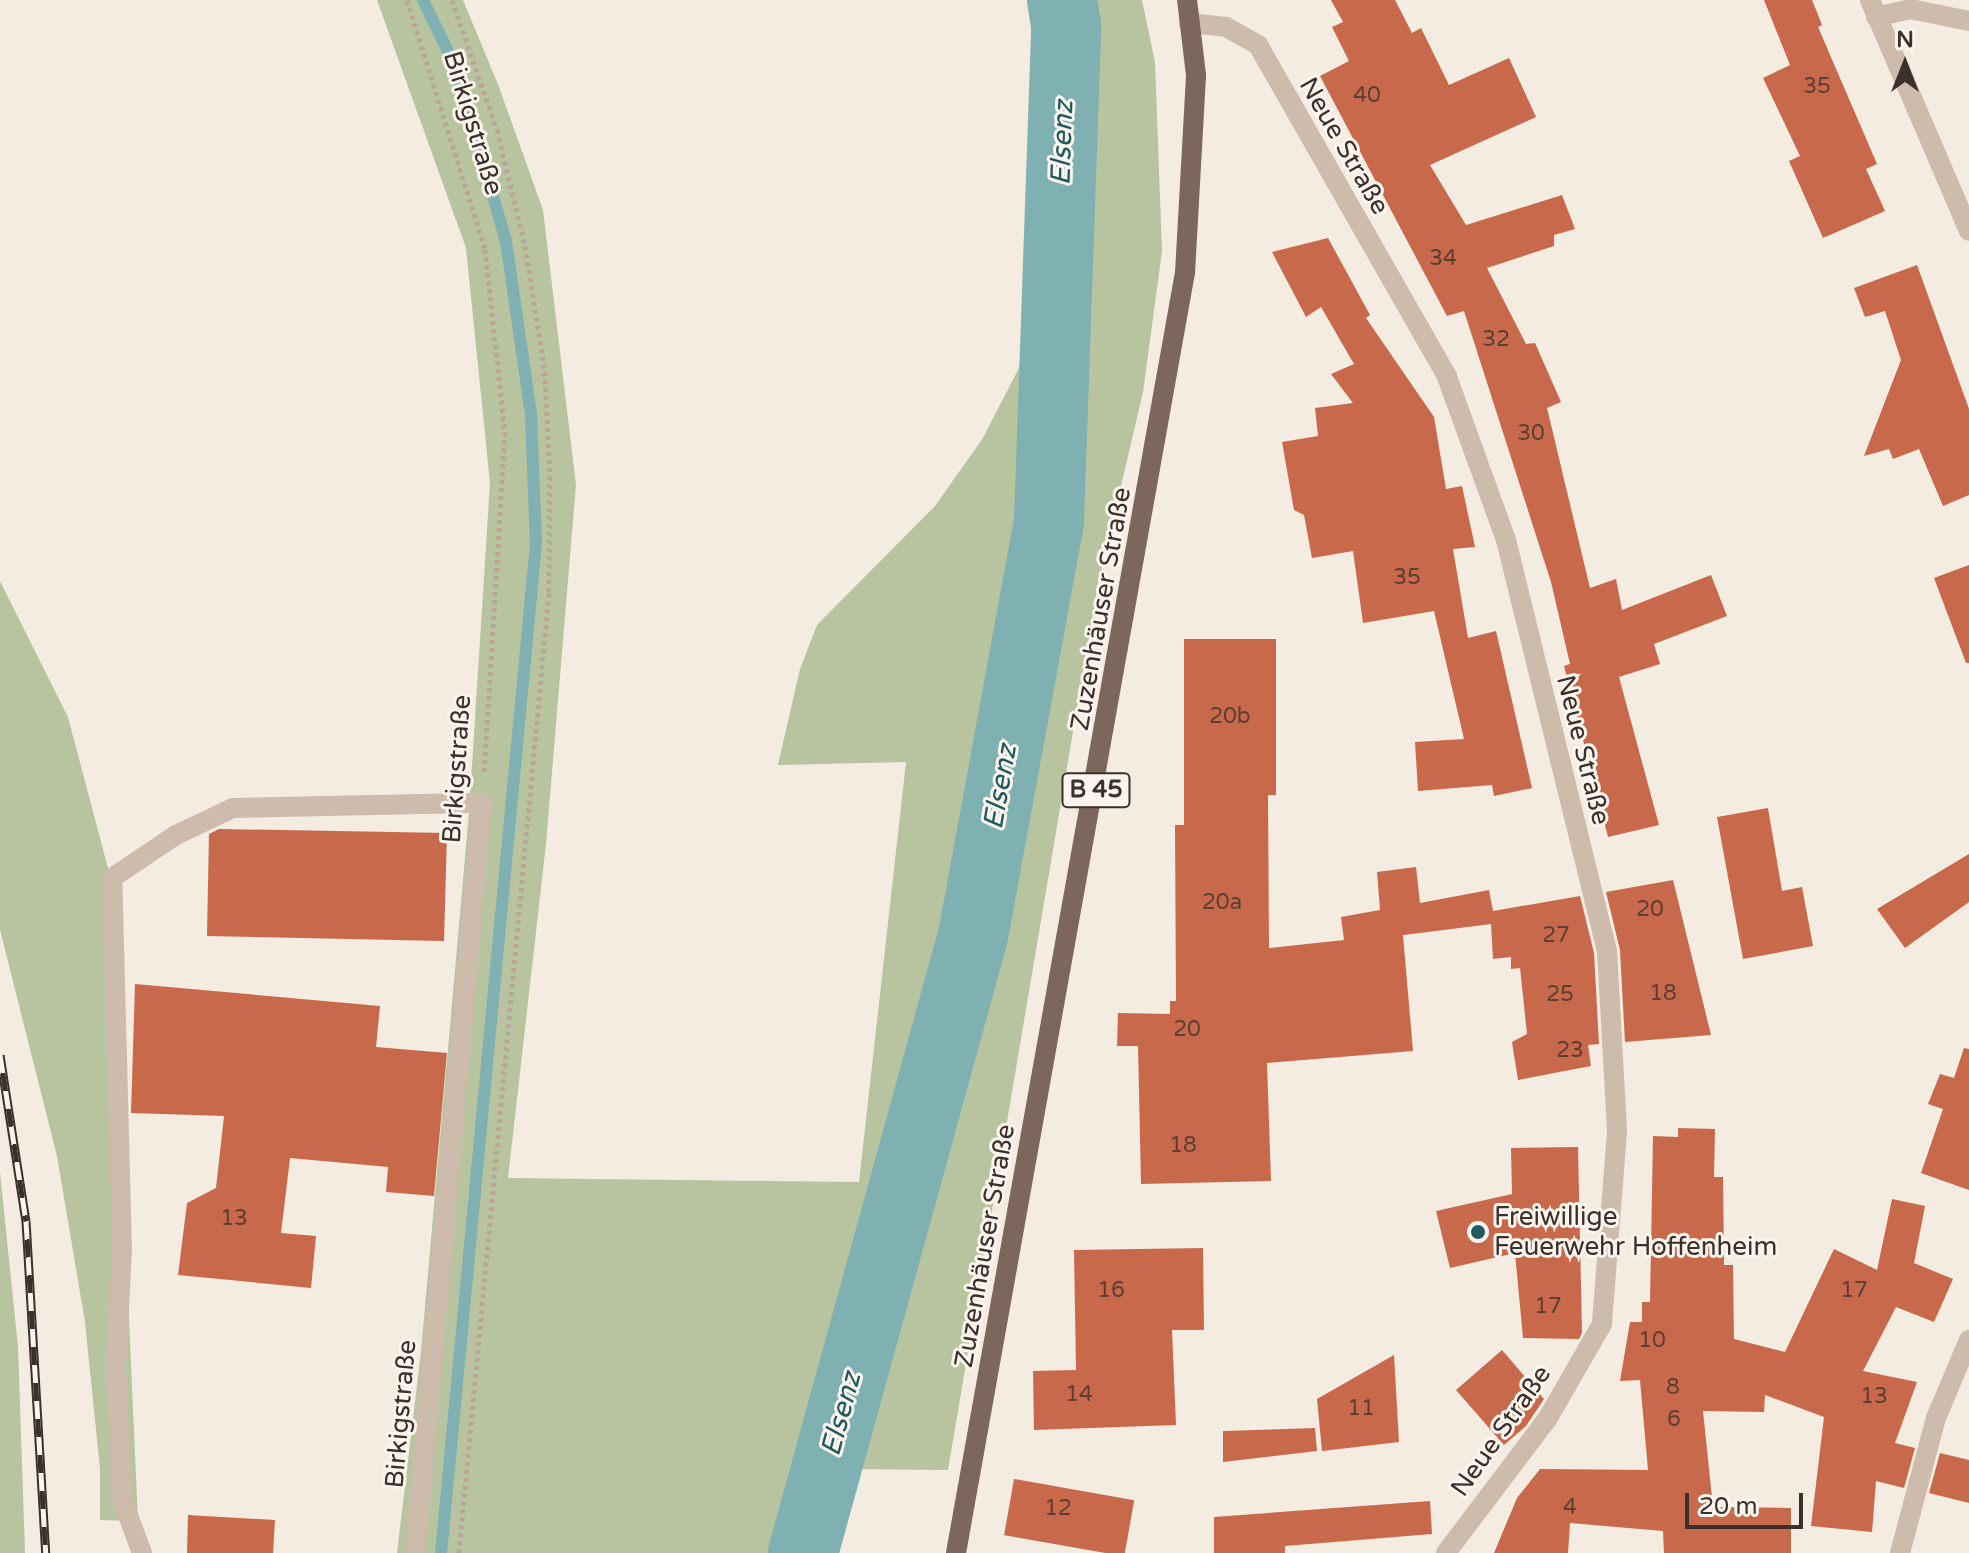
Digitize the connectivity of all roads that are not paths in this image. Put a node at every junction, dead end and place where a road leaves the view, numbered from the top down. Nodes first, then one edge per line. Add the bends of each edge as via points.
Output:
1 (1187, 0) edge
2 (1873, 8) edge
3 (1969, 21) edge
4 (1189, 23) junction
5 (1969, 231) edge
6 (1969, 1340) edge
7 (142, 1553) edge
8 (415, 1553) edge
9 (956, 1553) edge
10 (1446, 1553) edge
11 (1900, 1553) edge

1 - 4 main road, Zuzenhäuser Straße / B 45
2 - 3 street
2 - 5 street
4 - 9 main road, Zuzenhäuser Straße / B 45 via 1195,138 1185,273
4 - 10 street, Neue Straße via 1226,27 1258,45 1447,377 1506,540 1607,951 1617,1132 1602,1324 1548,1418
6 - 11 street via 1936,1418
7 - 8 street, Birkigstraße via 123,1502 116,1367 122,1250 112,878 176,835 233,808 482,803

